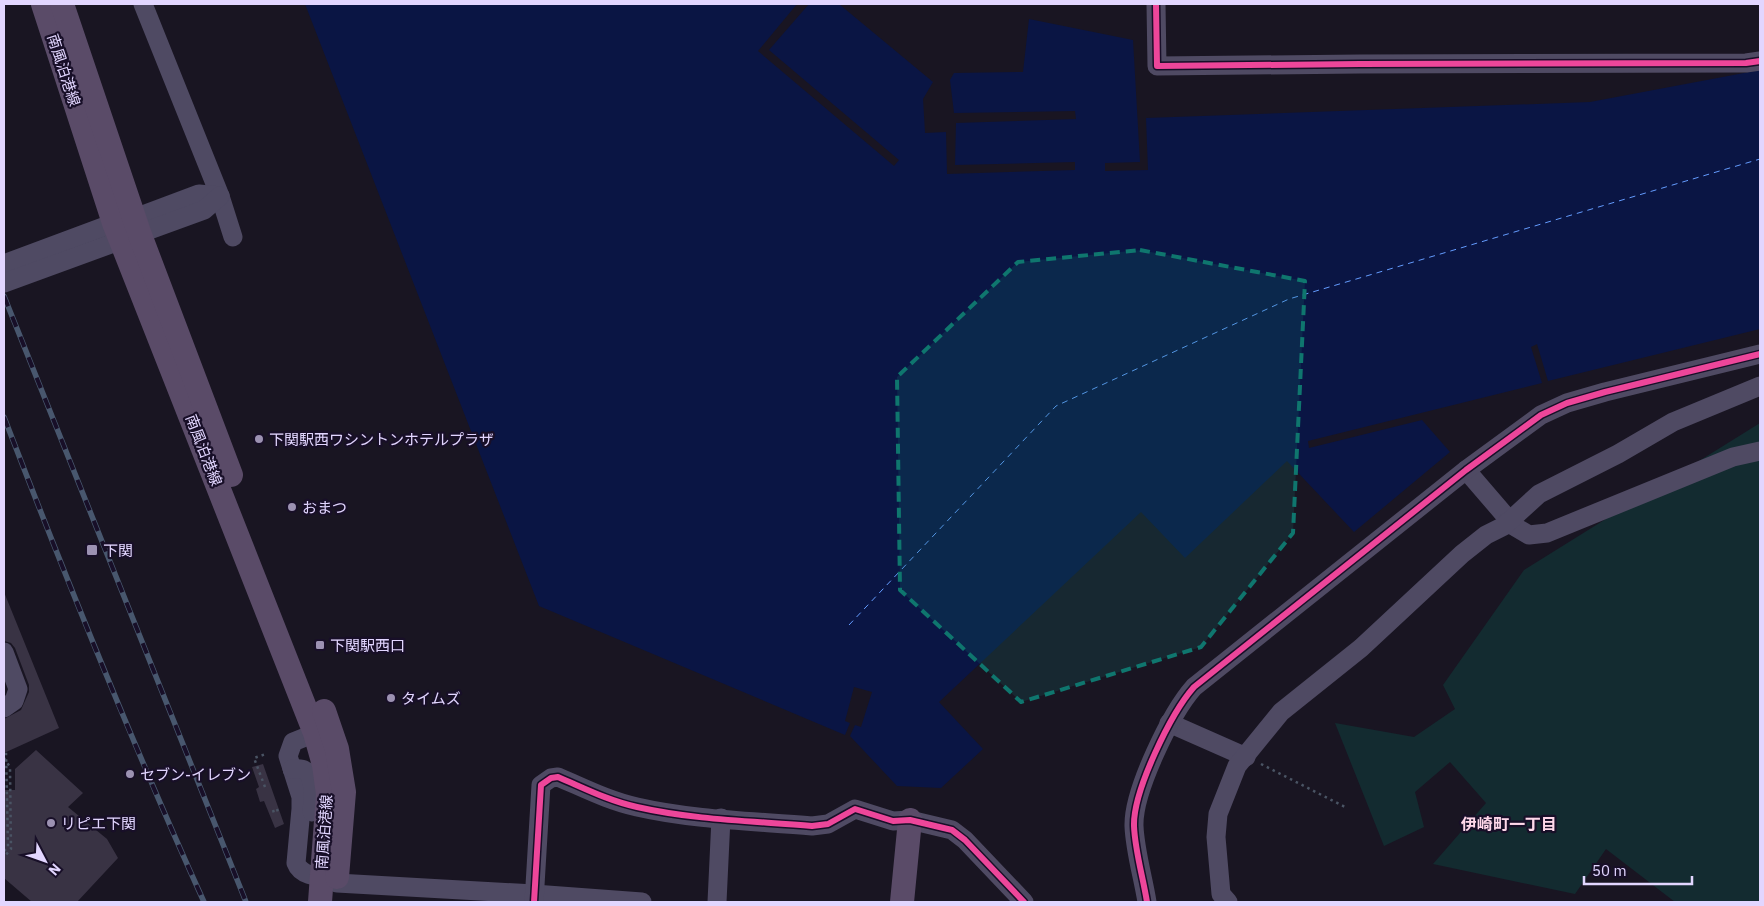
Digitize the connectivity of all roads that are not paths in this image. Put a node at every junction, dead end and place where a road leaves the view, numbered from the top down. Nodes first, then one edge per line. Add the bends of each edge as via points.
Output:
1 (43, 4) edge
2 (62, 4) edge
3 (143, 4) edge
4 (1156, 4) edge
5 (1760, 61) edge
6 (220, 196) junction
7 (127, 229) junction
8 (233, 237) dead end
9 (4, 264) edge
10 (4, 283) edge
11 (1760, 354) edge
12 (1760, 386) edge
13 (1760, 451) edge
14 (1466, 470) junction
15 (1508, 521) junction
16 (4, 652) edge
17 (4, 708) edge
18 (1169, 722) junction
19 (322, 730) junction
20 (1246, 757) junction
21 (721, 818) junction
22 (910, 820) junction
23 (331, 888) edge
24 (534, 898) edge
25 (320, 902) edge
26 (642, 902) edge
27 (717, 902) edge
28 (902, 902) edge
29 (1024, 902) edge
30 (1147, 902) edge
31 (1228, 902) edge

1 - 7 main road, 南風泊港線
2 - 7 main road, 南風泊港線
3 - 6 street
4 - 5 street via 1156,66
6 - 7 street via 199,194
6 - 8 street
7 - 9 street
7 - 10 street
7 - 19 main road, 南風泊港線
11 - 14 street via 1567,403 1524,425
12 - 15 street via 1673,422 1562,481 1525,505
13 - 15 street via 1733,457 1547,533 1529,535
14 - 15 street
14 - 18 street via 1194,687
15 - 20 street via 1462,554 1361,648 1281,712
16 - 17 street via 18,689 14,701
18 - 20 street
18 - 30 street via 1139,799 1134,826
19 - 23 main road, 南風泊港線
19 - 23 main road, 南風泊港線 via 342,771 344,814
19 - 23 street via 290,746 288,756 301,797 296,864 301,872
20 - 31 street via 1232,774 1216,824 1222,894
21 - 22 street via 812,826 828,824 855,809 893,821
21 - 24 street via 636,807 558,777 551,778 541,785 539,792
21 - 27 street
22 - 28 main road
22 - 29 street via 952,830
23 - 24 street
23 - 25 main road, 南風泊港線
24 - 26 street

